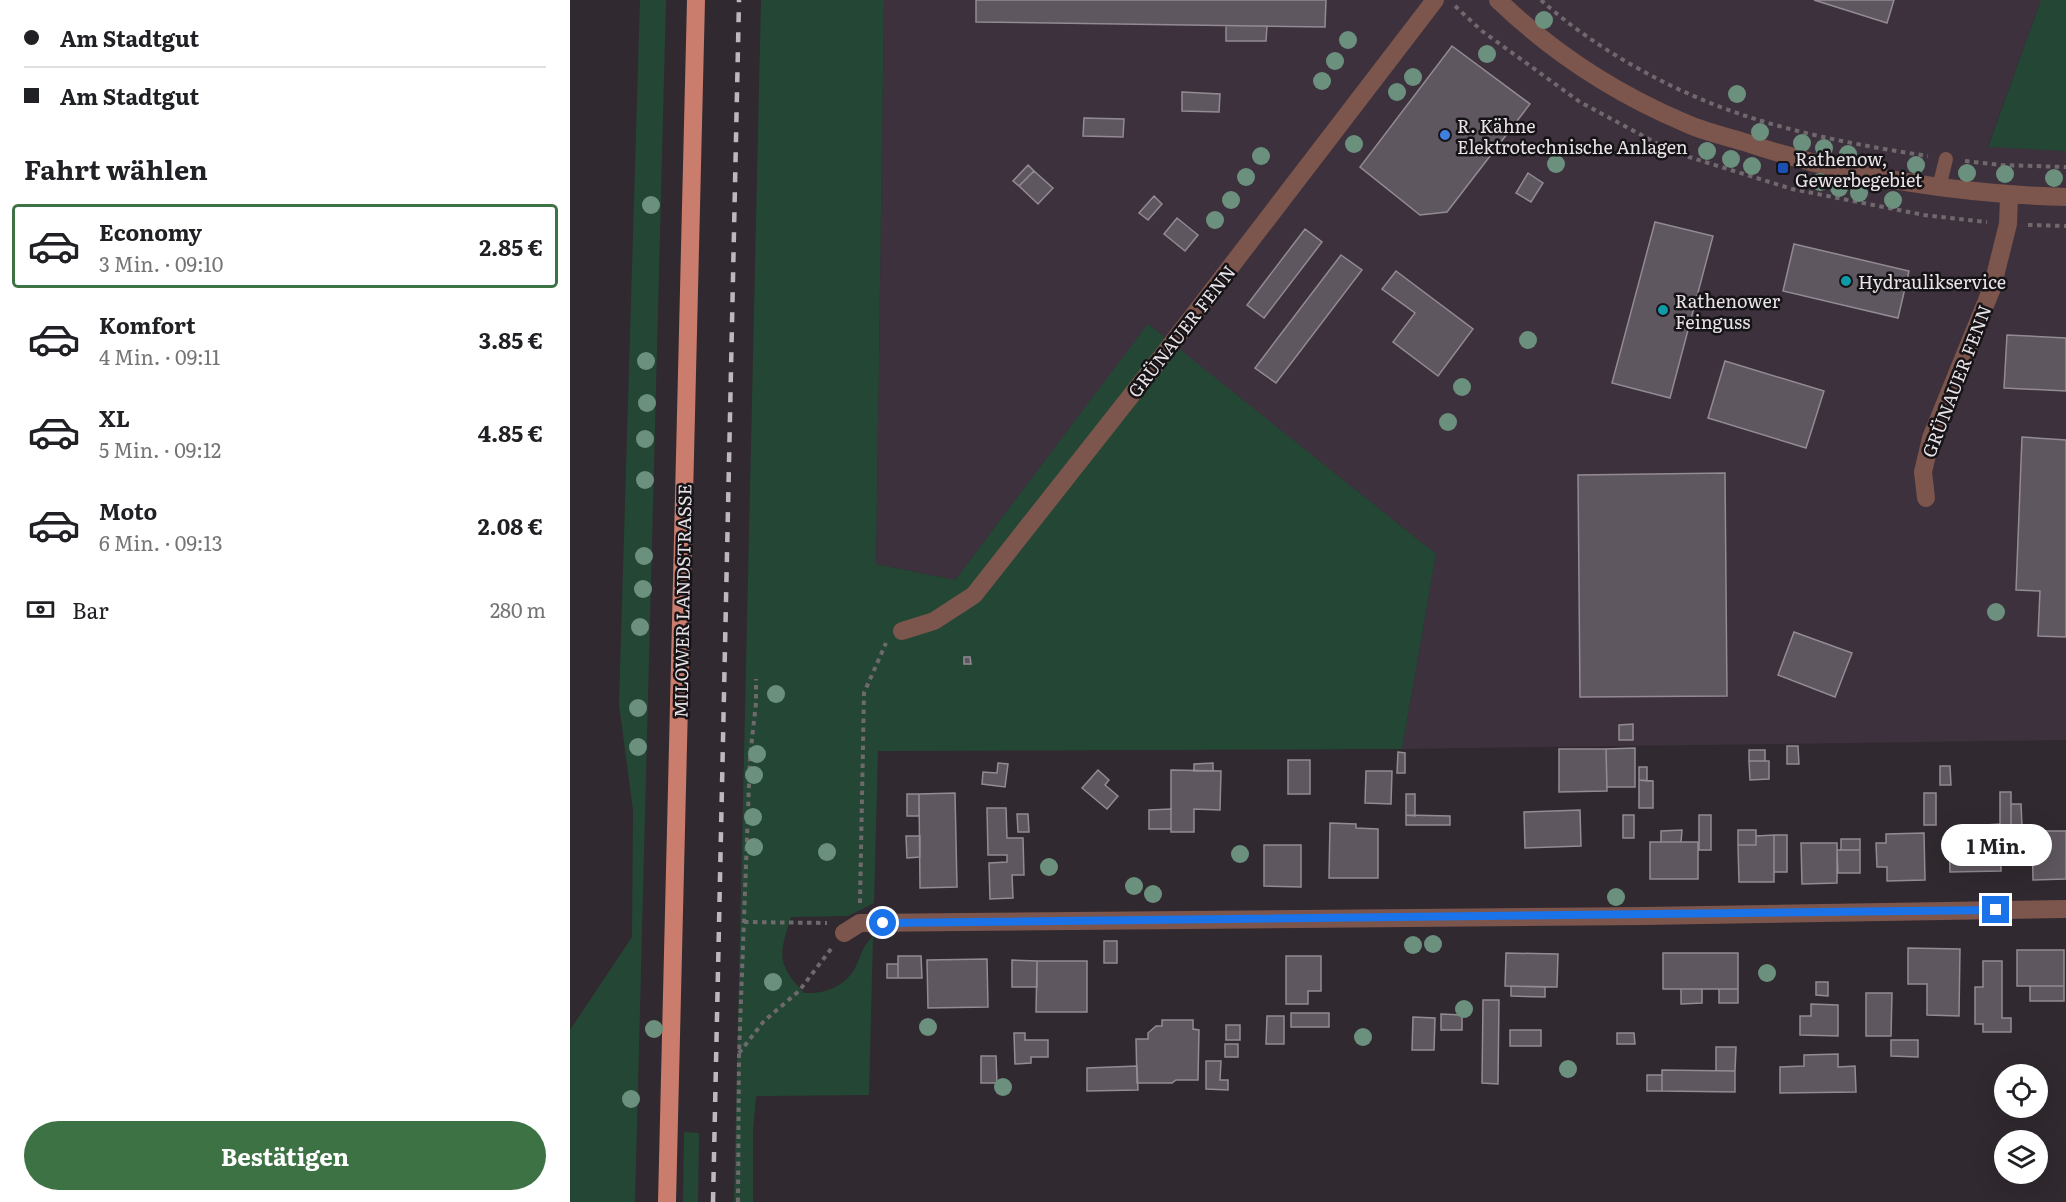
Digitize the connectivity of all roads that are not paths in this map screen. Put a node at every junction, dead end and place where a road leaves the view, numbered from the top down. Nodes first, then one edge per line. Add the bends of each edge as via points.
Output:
1 (696, 0) edge
2 (1435, 0) edge
3 (1498, 0) edge
4 (1946, 159) road end
5 (1940, 187) junction
6 (2009, 196) junction
7 (2066, 197) edge
8 (1926, 498) dead end
9 (902, 631) road end
10 (2066, 909) edge
11 (852, 928) road end
12 (667, 1202) edge

1 - 12 main road, MILOWER LANDSTRASSE
2 - 9 street, GRÜNAUER FENN via 974,595 934,621
3 - 5 street via 1523,24 1596,77 1684,123 1798,160
4 - 5 lane
5 - 6 street
6 - 7 street
6 - 8 street, GRÜNAUER FENN via 2008,224 1992,288 1931,438 1923,472
10 - 11 street

